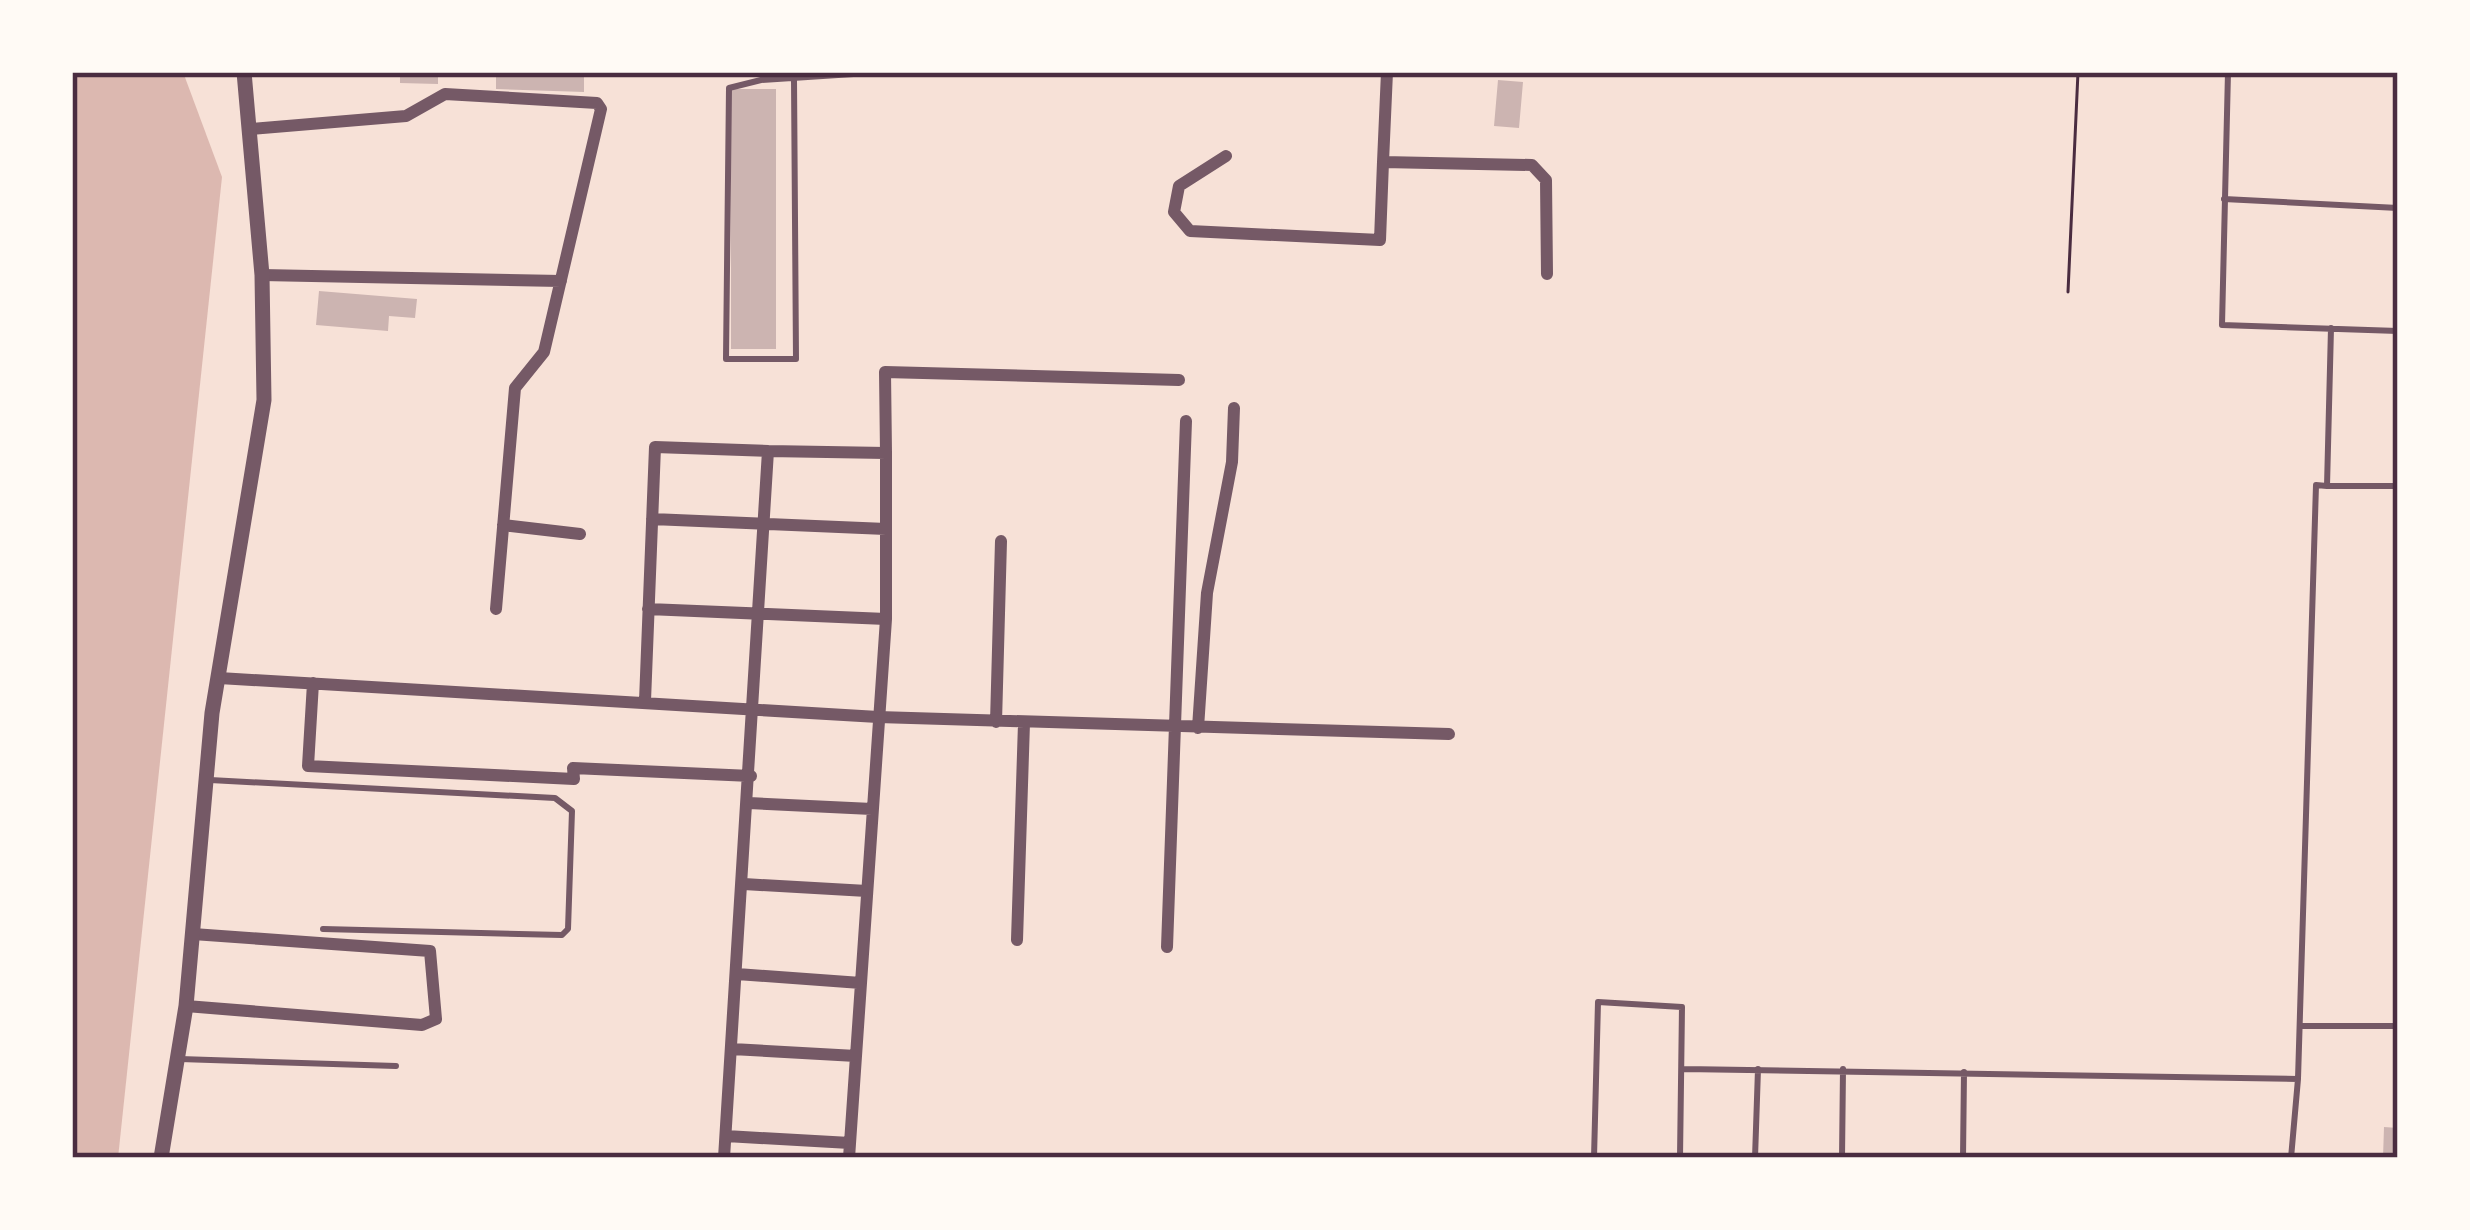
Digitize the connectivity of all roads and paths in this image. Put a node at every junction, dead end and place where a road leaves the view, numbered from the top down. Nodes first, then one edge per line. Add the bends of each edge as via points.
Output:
1 (244, 72) edge
2 (884, 72) edge
3 (1387, 72) edge
4 (2078, 72) edge
5 (2228, 72) edge
6 (2349, 72) edge
7 (2398, 74) edge
8 (761, 76) edge
9 (794, 79) junction
10 (250, 129) junction
11 (1226, 156) dead end
12 (1383, 162) junction
13 (2224, 199) junction
14 (2398, 208) edge
15 (1547, 274) dead end
16 (262, 275) junction
17 (561, 281) junction
18 (2068, 292) dead end
19 (2332, 328) junction
20 (2398, 331) edge
21 (1179, 380) dead end
22 (1234, 408) dead end
23 (1186, 421) dead end
24 (768, 451) junction
25 (886, 453) junction
26 (2327, 486) junction
27 (2398, 486) edge
28 (652, 519) junction
29 (765, 523) junction
30 (503, 525) junction
31 (886, 529) junction
32 (580, 534) dead end
33 (1001, 541) dead end
34 (496, 609) dead end
35 (648, 610) junction
36 (761, 613) junction
37 (886, 619) junction
38 (219, 678) junction
39 (313, 683) junction
40 (645, 701) junction
41 (756, 706) junction
42 (878, 717) junction
43 (997, 722) junction
44 (1024, 723) junction
45 (1176, 727) junction
46 (1198, 728) junction
47 (1449, 734) dead end
48 (751, 776) junction
49 (207, 779) junction
50 (749, 803) junction
51 (872, 809) junction
52 (744, 884) junction
53 (867, 891) junction
54 (323, 929) dead end
55 (193, 934) junction
56 (1017, 940) dead end
57 (1167, 947) dead end
58 (737, 974) junction
59 (860, 983) junction
60 (185, 1006) junction
61 (2300, 1026) junction
62 (2398, 1026) edge
63 (732, 1049) junction
64 (856, 1056) junction
65 (177, 1059) junction
66 (396, 1066) dead end
67 (1684, 1069) junction
68 (1759, 1069) junction
69 (1843, 1069) junction
70 (1964, 1072) junction
71 (2298, 1079) junction
72 (726, 1136) junction
73 (850, 1150) edge
74 (1963, 1157) edge
75 (161, 1158) edge
76 (724, 1158) edge
77 (1594, 1158) edge
78 (1680, 1158) edge
79 (1755, 1158) edge
80 (1842, 1158) edge
81 (2222, 1158) edge
82 (2291, 1158) edge

1 - 10 street
2 - 9 lane
3 - 12 street
4 - 18 path
5 - 13 lane
6 - 7 lane
8 - 9 lane
8 - 9 lane via 729,88 726,359 796,358
10 - 16 street
10 - 17 street via 406,116 445,94 597,103
11 - 12 street via 1179,186 1174,212 1190,231 1380,240
12 - 15 street via 1532,165 1546,180
13 - 14 lane
13 - 19 lane via 2222,325
16 - 17 street
16 - 38 street via 264,400
17 - 30 street via 544,352 515,388
19 - 20 lane
19 - 26 lane
21 - 25 street via 885,372
22 - 46 street via 1207,593
23 - 45 street
24 - 25 street
24 - 28 street via 655,447
24 - 29 street
25 - 31 street
26 - 27 lane
26 - 61 lane via 2316,484
28 - 29 street
28 - 35 street
29 - 31 street
29 - 36 street
30 - 32 street
30 - 34 street
31 - 37 street
33 - 43 street
35 - 36 street
35 - 40 street
36 - 37 street
36 - 41 street
37 - 42 street
38 - 39 street
38 - 49 street
39 - 40 street
39 - 48 street via 308,766 574,779 572,768
40 - 41 street
41 - 42 street
41 - 48 street
42 - 43 street
42 - 51 street
43 - 44 street
44 - 45 street
44 - 56 street
45 - 46 street
45 - 57 street
46 - 47 street
48 - 50 street
49 - 54 lane via 555,798 572,811 562,934
49 - 55 street
50 - 51 street
50 - 52 street
51 - 53 street
52 - 53 street
52 - 58 street
53 - 59 street
55 - 60 street
55 - 60 street via 430,951 436,1019
58 - 59 street
58 - 63 street
59 - 64 street
60 - 65 street
61 - 62 lane
61 - 71 lane
63 - 64 street
63 - 72 street
64 - 73 street
65 - 66 lane
65 - 75 street
67 - 68 lane
67 - 77 lane via 1682,1007 1598,1002
67 - 78 lane
68 - 69 lane
68 - 79 lane
69 - 70 lane
69 - 80 lane
70 - 71 lane
70 - 74 lane
71 - 82 lane
72 - 73 street
72 - 76 street
74 - 81 lane

